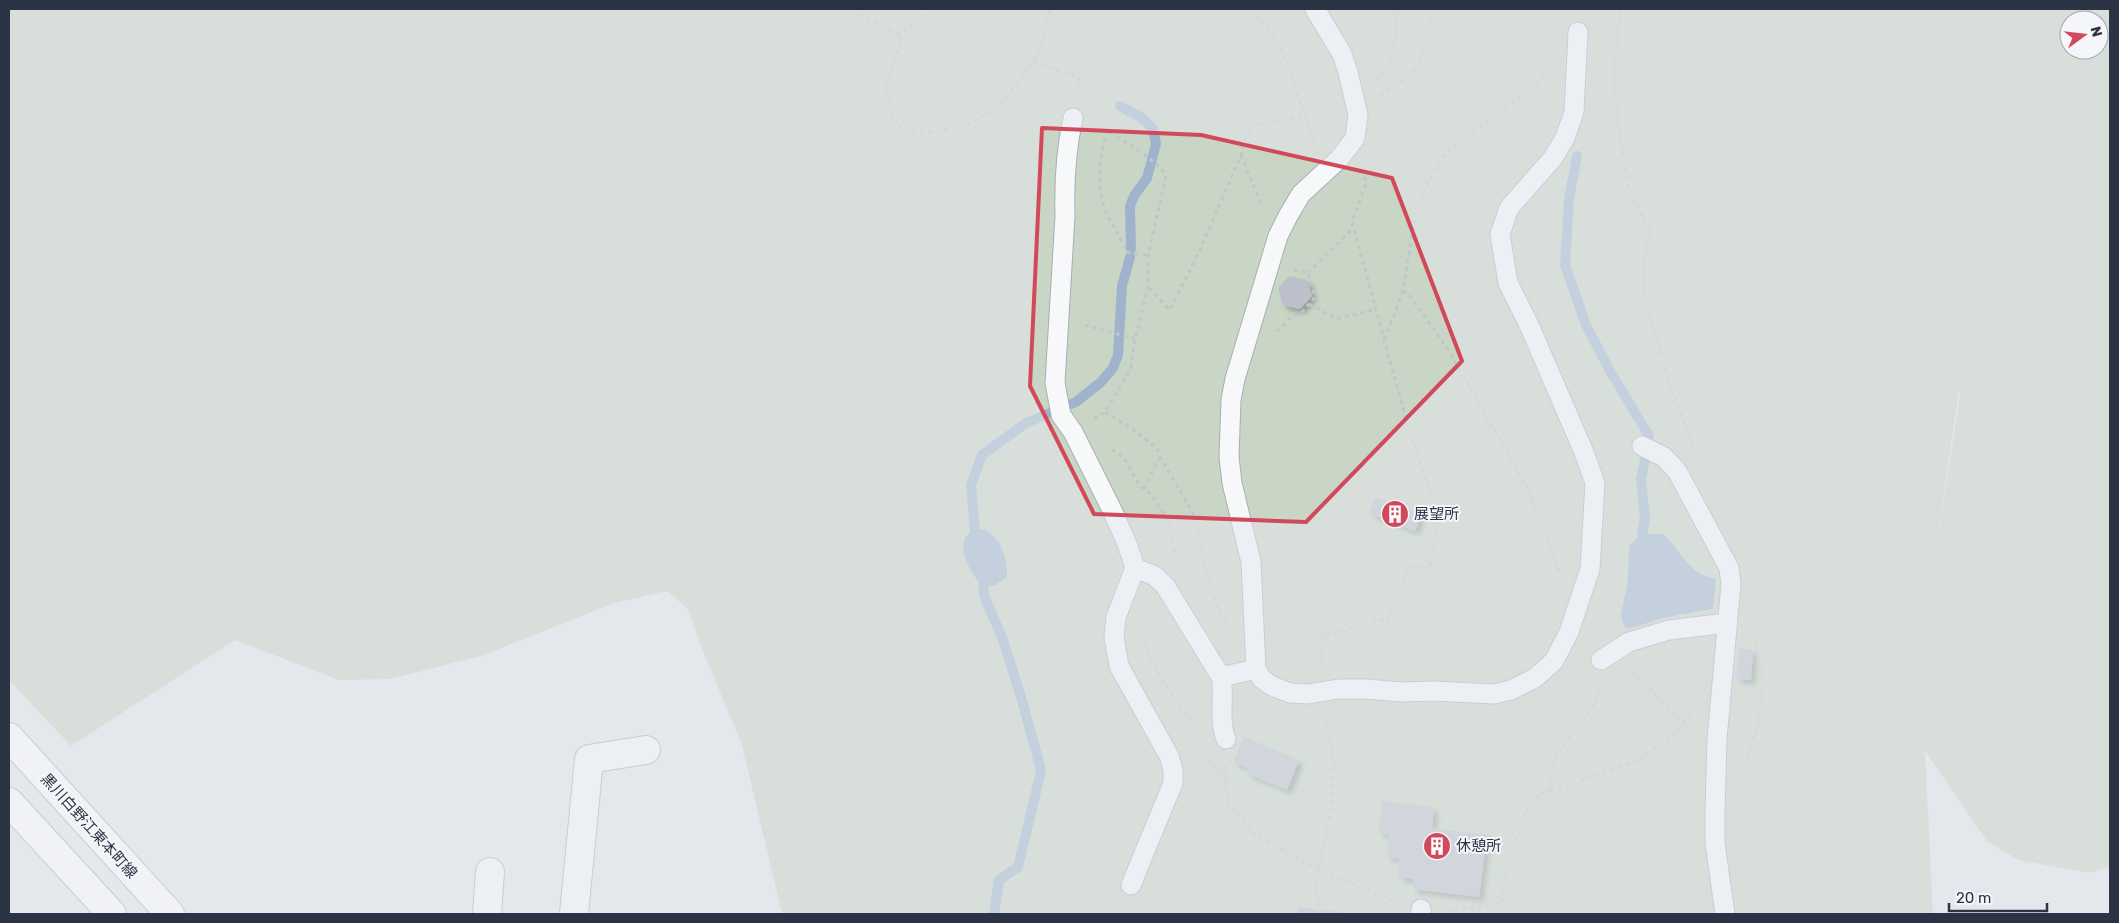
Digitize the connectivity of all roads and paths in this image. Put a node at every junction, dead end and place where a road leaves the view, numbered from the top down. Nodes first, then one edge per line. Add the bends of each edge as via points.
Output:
1 (854, 9) edge
2 (931, 9) edge
3 (1050, 9) edge
4 (1252, 9) edge
5 (1316, 9) edge
6 (1394, 9) edge
7 (1434, 9) edge
8 (1578, 32) joint
9 (900, 35) junction
10 (1033, 63) junction
11 (1357, 107) junction
12 (1306, 116) junction
13 (1074, 118) junction
14 (1107, 131) junction
15 (1355, 138) junction
16 (1241, 155) junction
17 (1327, 169) junction
18 (1353, 228) junction
19 (1277, 238) junction
20 (1148, 256) junction
21 (1270, 264) junction
22 (1308, 274) junction
23 (1148, 287) junction
24 (1402, 290) junction
25 (1309, 304) junction
26 (1376, 309) junction
27 (1292, 316) dead end
28 (1059, 318) junction
29 (1135, 339) junction
30 (1384, 339) junction
31 (1106, 412) junction
32 (1066, 422) junction
33 (1642, 446) dead end
34 (1161, 458) junction
35 (1144, 489) junction
36 (1178, 566) dead end
37 (1135, 568) junction
38 (1581, 596) junction
39 (1727, 622) junction
40 (1601, 660) joint
41 (1256, 661) junction
42 (1630, 667) dead end
43 (1221, 677) junction
44 (1722, 690) junction
45 (1322, 692) junction
46 (1684, 724) junction
47 (9, 737) edge
48 (1226, 739) dead end
49 (646, 750) dead end
50 (1550, 791) junction
51 (9, 802) edge
52 (1319, 870) junction
53 (490, 872) dead end
54 (1131, 885) dead end
55 (1421, 912) edge
56 (112, 914) edge
57 (170, 914) edge
58 (487, 914) edge
59 (574, 914) edge
60 (1318, 914) edge
61 (1725, 914) edge

1 - 9 path
2 - 9 path
3 - 10 path
4 - 12 path via 1279,47
5 - 11 lane via 1342,54
6 - 11 path via 1396,26 1389,66
7 - 11 path via 1418,65 1409,76
8 - 24 path via 1570,36 1547,73 1534,87 1440,159 1415,216
8 - 38 lane via 1574,112 1565,138 1553,158 1509,208 1500,234 1508,283 1529,325 1595,483 1590,569
9 - 10 path via 887,86 896,123 909,134 967,125 997,109
10 - 13 path via 1079,77
11 - 15 lane
12 - 16 path via 1253,125 1246,135
12 - 17 path
13 - 14 path
13 - 28 lane via 1069,136 1064,196
14 - 20 path via 1100,158 1106,213 1121,236 1126,252
14 - 20 path via 1155,164 1166,176
15 - 17 lane
15 - 18 path via 1366,183 1352,222
16 - 19 path
16 - 23 path via 1170,310
17 - 19 lane via 1301,194
18 - 22 path
18 - 26 path
19 - 21 lane
20 - 23 path
21 - 22 path
21 - 41 lane via 1231,400 1229,457 1251,562
22 - 25 path via 1315,297
23 - 29 path
24 - 30 path
24 - 38 path via 1409,295 1446,348 1527,487 1568,597
25 - 26 path via 1337,319
25 - 27 path
26 - 30 path
28 - 29 path
28 - 32 lane via 1055,383
29 - 31 path via 1131,368
30 - 45 path via 1438,518 1430,568 1408,567 1388,618 1323,636
31 - 32 path via 1101,416
31 - 34 path via 1157,448
32 - 35 path via 1089,442 1116,451
32 - 37 lane via 1128,546
33 - 39 lane via 1664,457 1677,471 1729,568 1731,584
34 - 35 path
34 - 41 path via 1194,515 1220,612
35 - 36 path via 1166,518
37 - 43 lane via 1155,576 1166,587
37 - 54 lane via 1116,617 1115,652 1119,666 1168,756 1173,783
38 - 45 lane via 1572,625 1554,661 1535,678 1511,690 1494,694 1367,689
39 - 40 lane via 1669,630 1629,642
39 - 44 lane
40 - 50 path via 1604,668 1599,696 1556,760
41 - 43 lane
41 - 45 lane via 1262,679 1272,686 1290,693
42 - 46 path
43 - 48 lane via 1222,723
44 - 46 path via 1705,697
44 - 61 lane via 1714,812
45 - 52 path via 1334,762 1331,809
46 - 50 path via 1673,736 1636,761
47 - 57 main road, 黒川白野江東本町線
49 - 59 street via 589,759
50 - 55 path via 1529,803 1505,874 1502,903
51 - 56 main road
52 - 55 path
52 - 60 path via 1315,887
53 - 58 street

